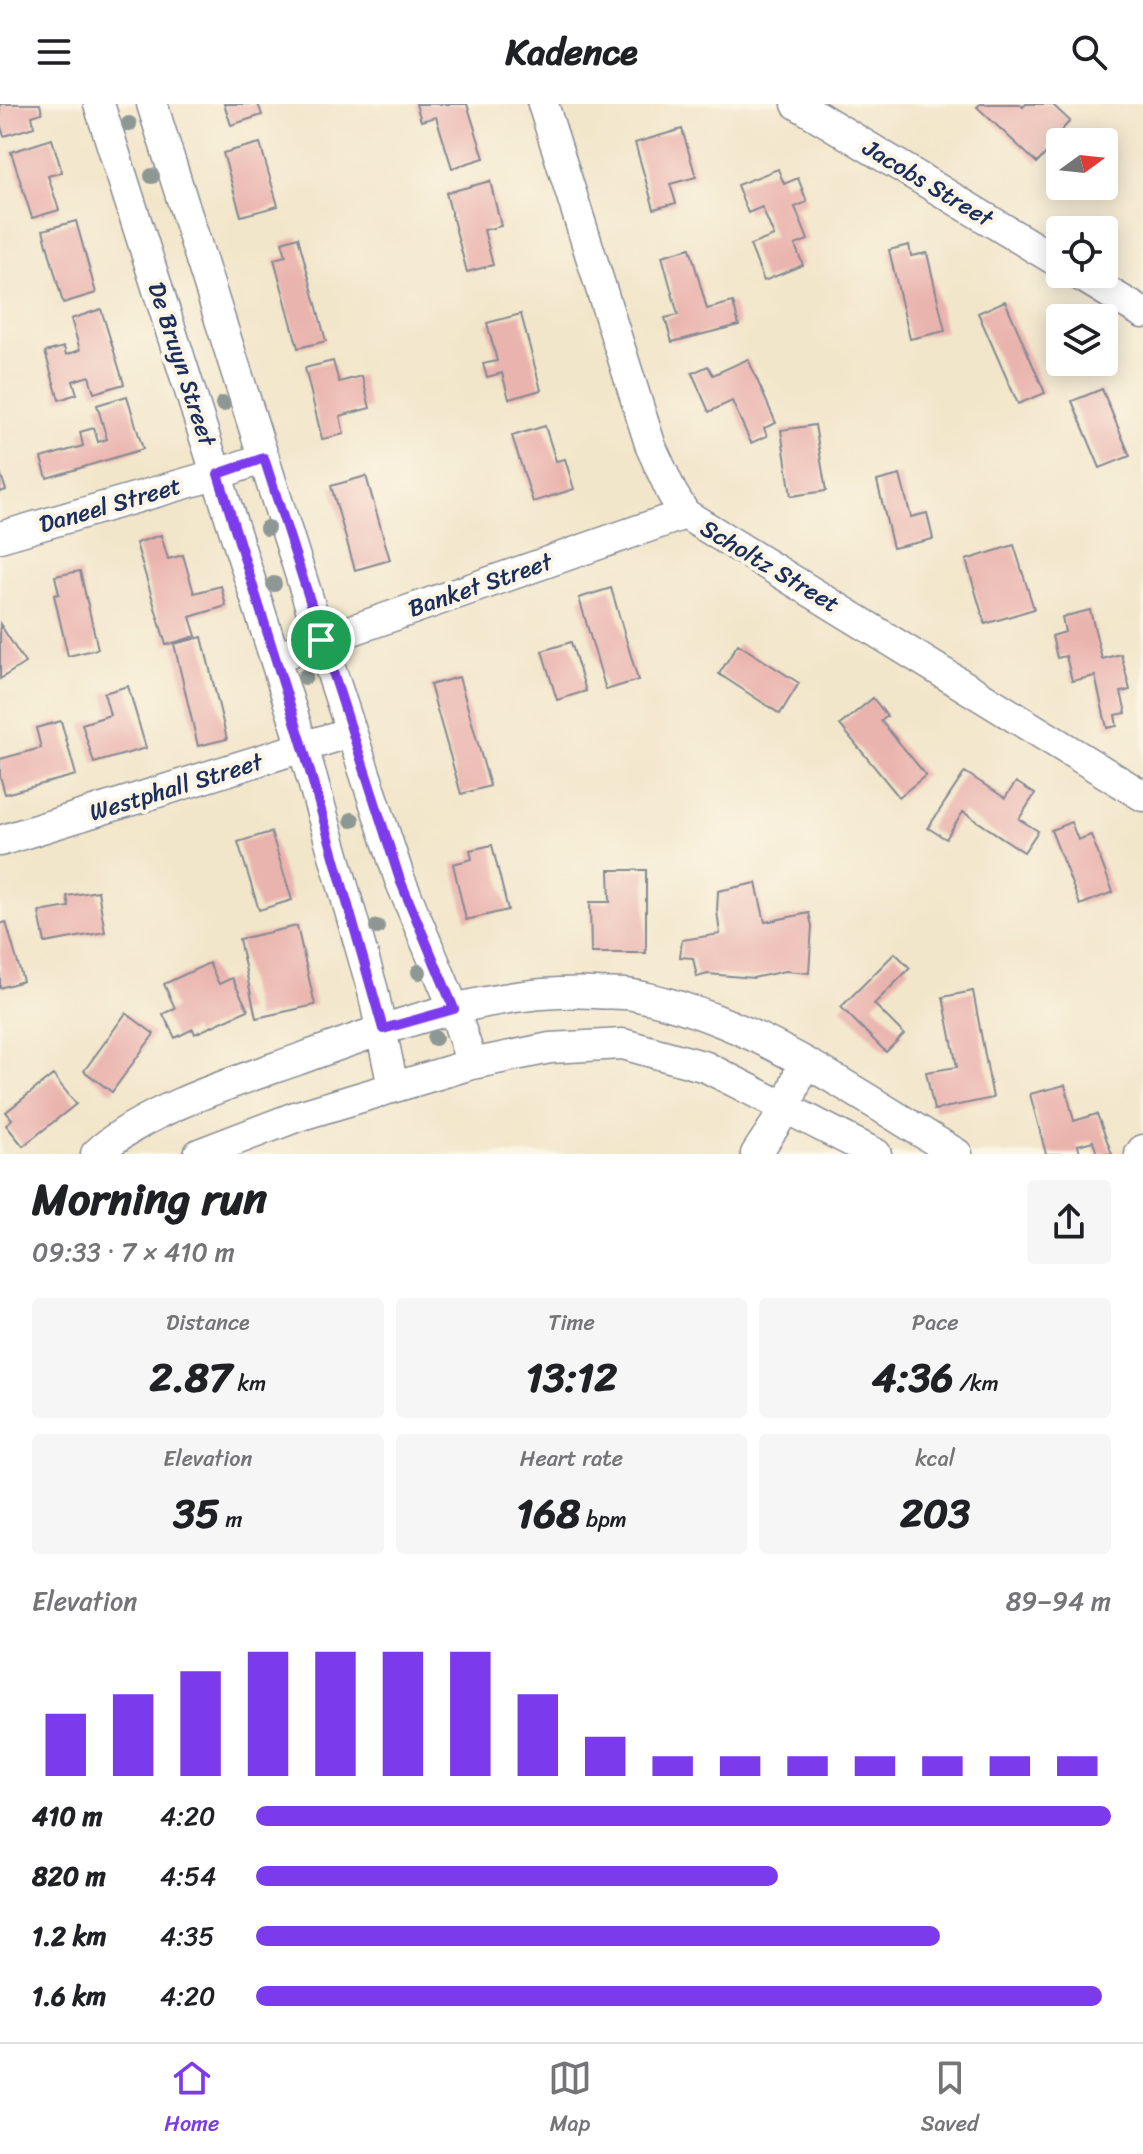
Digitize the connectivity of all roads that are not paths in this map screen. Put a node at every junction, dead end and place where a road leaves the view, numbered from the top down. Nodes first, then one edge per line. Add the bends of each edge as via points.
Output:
1 (99, 104) edge
2 (152, 104) edge
3 (543, 104) edge
4 (797, 104) edge
5 (1046, 255) edge
6 (1101, 288) edge
7 (1143, 313) edge
8 (264, 458) junction
9 (218, 474) junction
10 (685, 514) junction
11 (0, 537) edge
12 (321, 640) junction
13 (275, 657) junction
14 (351, 732) junction
15 (303, 747) junction
16 (1143, 796) edge
17 (0, 841) edge
18 (454, 1009) junction
19 (383, 1029) junction
20 (803, 1062) junction
21 (472, 1064) junction
22 (393, 1087) junction
23 (787, 1107) junction
24 (886, 1111) junction
25 (96, 1154) edge
26 (199, 1154) edge
27 (756, 1154) edge
28 (876, 1154) edge
29 (957, 1154) edge

1 - 9 street, De Bruyn Street
2 - 8 street, De Bruyn Street
3 - 10 street, Scholtz Street via 651,447
4 - 5 street, Jacobs Street
6 - 7 street
8 - 9 street, Daneel Street
8 - 12 street, De Bruyn Street
9 - 11 street, Daneel Street
9 - 13 street, De Bruyn Street
10 - 12 street, Banket Street
10 - 16 street, Scholtz Street
12 - 13 street, Banket Street
12 - 14 street, De Bruyn Street
13 - 15 street, De Bruyn Street
14 - 15 street, Westphall Street
14 - 18 street, De Bruyn Street via 400,880
15 - 17 street, Westphall Street
15 - 19 street, De Bruyn Street
18 - 19 street
18 - 20 street via 528,994 632,995 749,1033
18 - 21 street, De Bruyn Street
19 - 22 street, De Bruyn Street
19 - 25 street via 202,1094 145,1121
20 - 23 street
20 - 24 street
21 - 22 street
21 - 23 street via 550,1048 623,1044 706,1067
22 - 26 street
23 - 27 street
23 - 28 street
24 - 28 street
24 - 29 street

